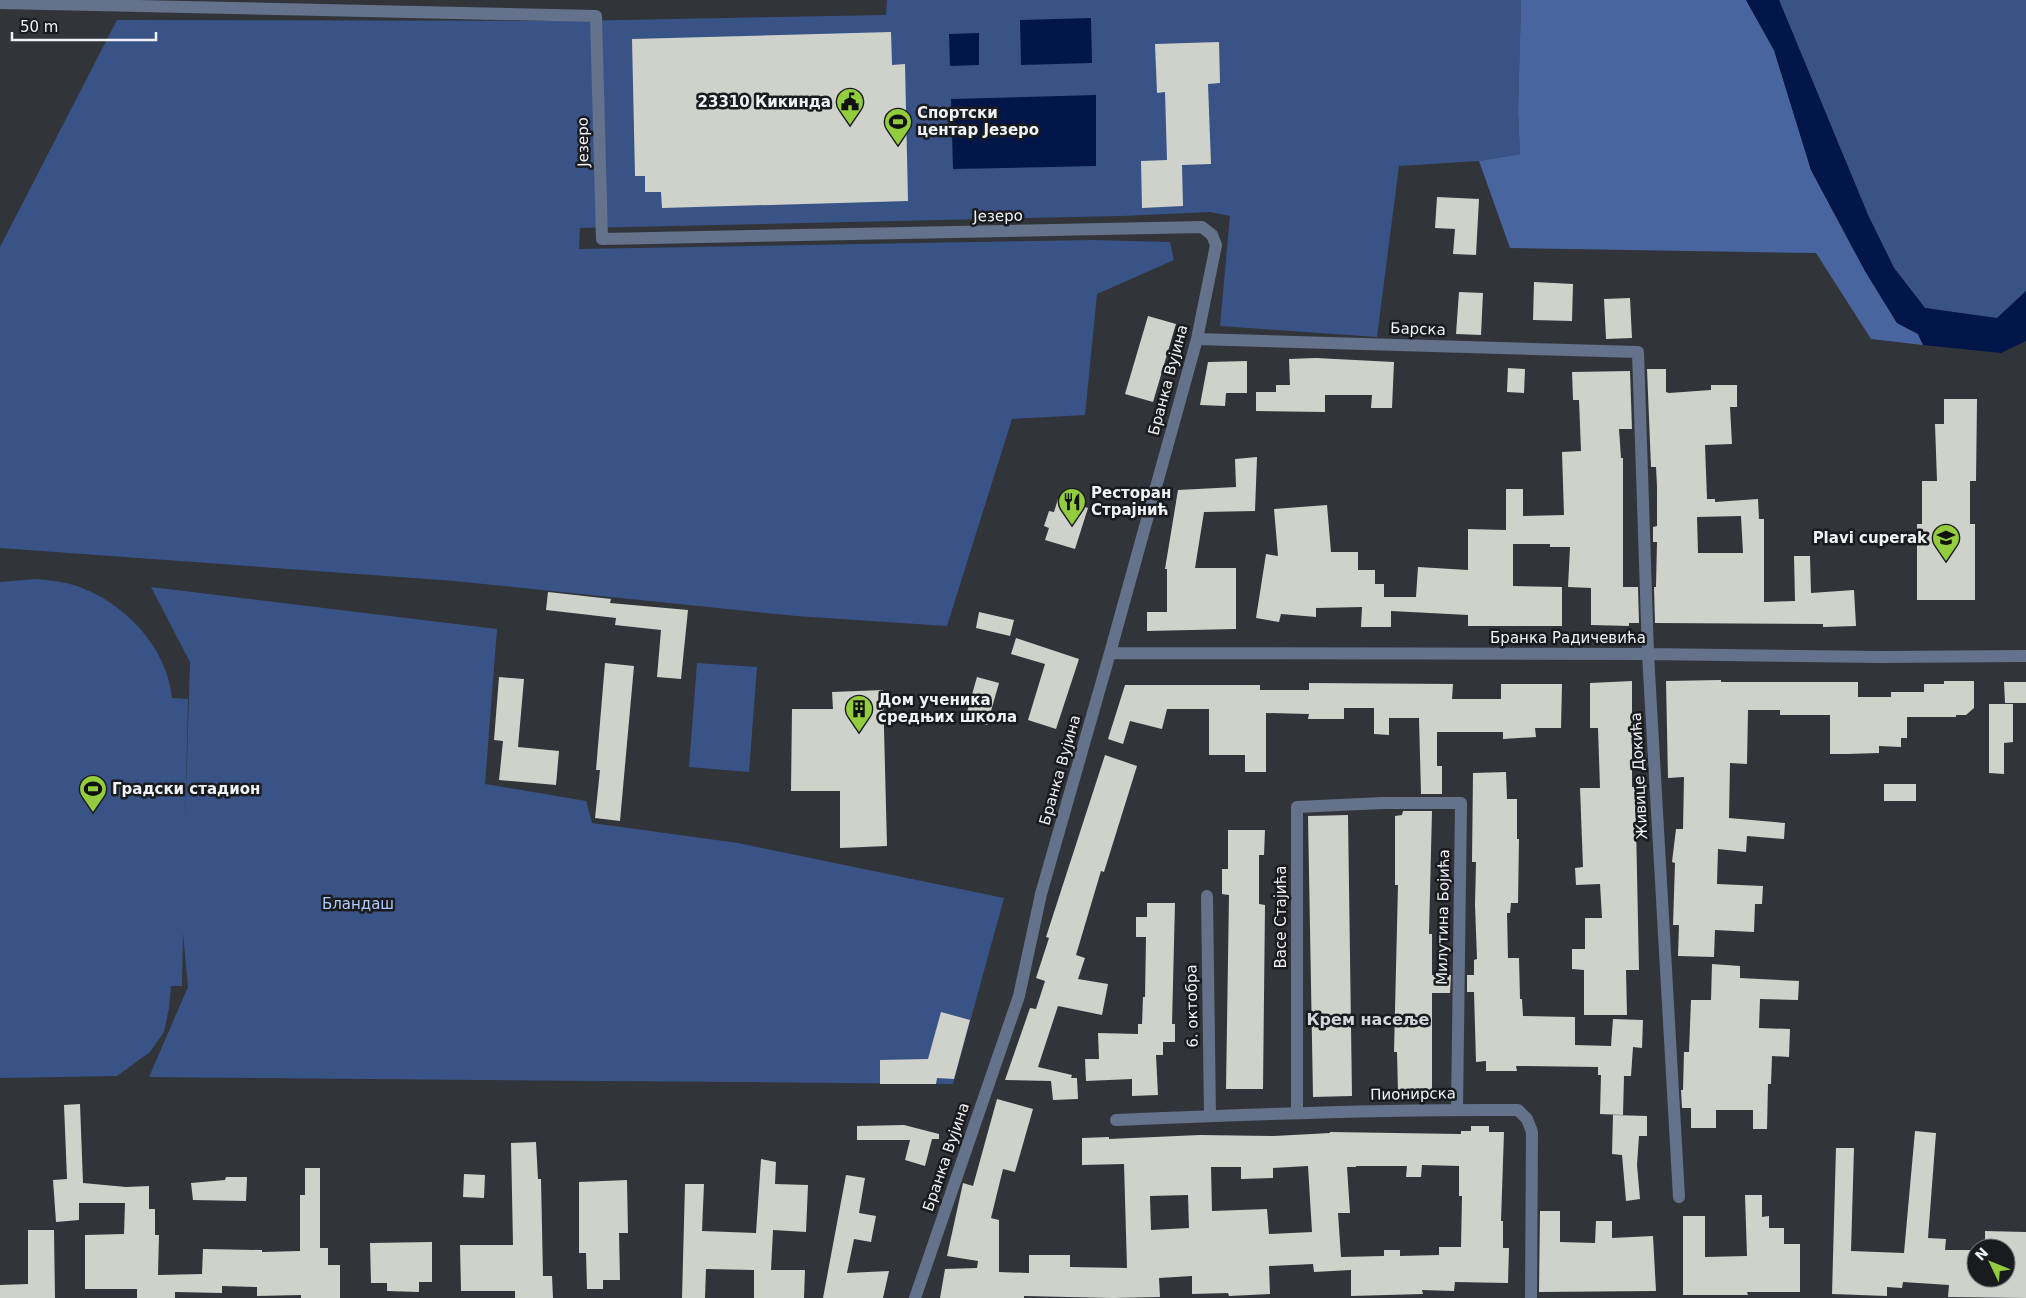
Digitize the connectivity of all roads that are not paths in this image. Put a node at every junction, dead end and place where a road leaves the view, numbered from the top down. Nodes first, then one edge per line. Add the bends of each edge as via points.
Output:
1 (0, 3) edge
2 (1216, 245) joint
3 (1197, 339) junction
4 (1638, 352) joint
5 (1110, 653) junction
6 (1648, 654) junction
7 (2026, 656) edge
8 (1383, 803) joint
9 (1207, 896) dead end
10 (1457, 1110) junction
11 (1298, 1113) junction
12 (1210, 1116) junction
13 (1116, 1120) dead end
14 (1679, 1197) dead end
15 (914, 1298) edge
16 (1531, 1298) edge

1 - 2 street, Језеро via 596,16 602,240 1202,227 1212,235
2 - 3 street, Бранка Вујина
3 - 4 street, Барска
3 - 5 street, Бранка Вујина
4 - 6 street, Живице Докића
5 - 6 street, Бранка Радичевића
5 - 15 street, Бранка Вујина via 1041,894 1019,996
6 - 7 street, Бранка Радичевића
6 - 14 street, Живице Докића
8 - 10 street, Милутина Бојића via 1461,803
8 - 11 street, Васе Стајића via 1297,807
9 - 12 street, 6. октобра
10 - 11 street, Пионирска
10 - 16 street, Пионирска via 1518,1110 1527,1119 1532,1132
11 - 12 street, Пионирска
12 - 13 street, Пионирска

